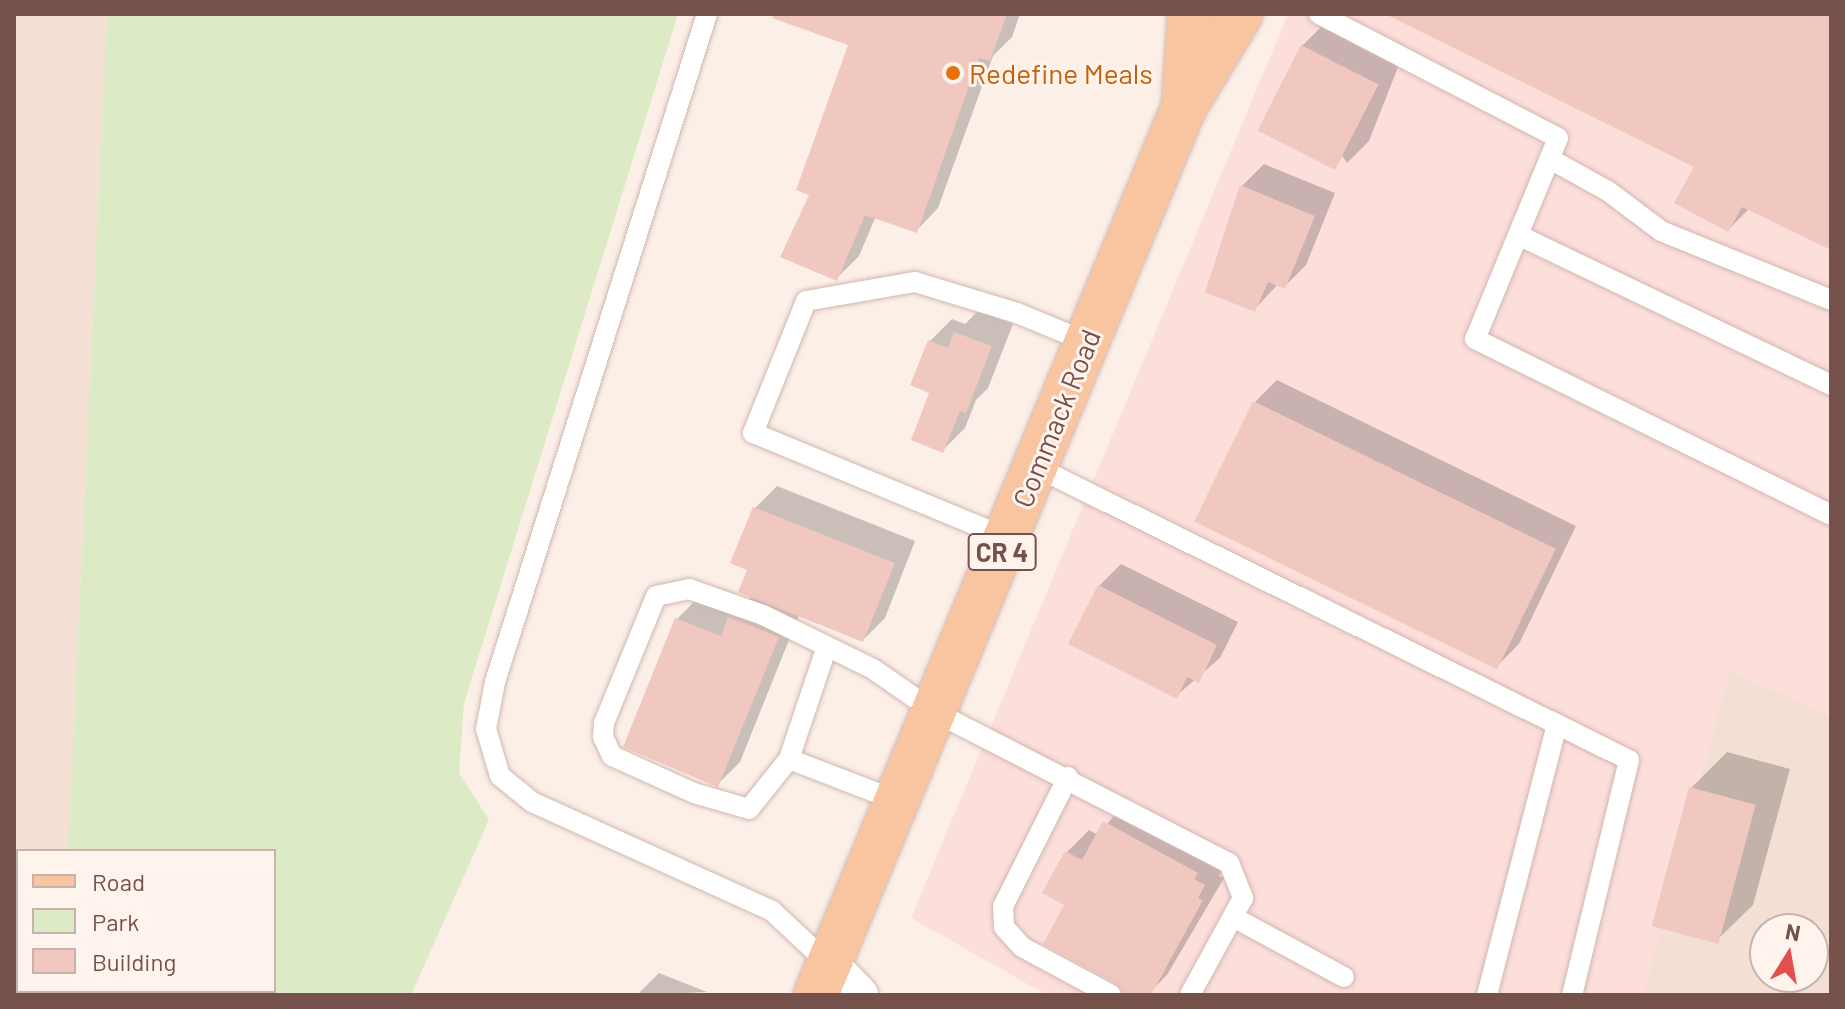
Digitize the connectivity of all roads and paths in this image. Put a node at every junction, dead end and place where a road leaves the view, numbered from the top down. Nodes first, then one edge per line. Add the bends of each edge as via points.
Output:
1 (707, 14) edge
2 (1190, 14) edge
3 (1240, 14) edge
4 (1332, 17) edge
5 (1184, 107) junction
6 (1550, 159) junction
7 (1520, 236) junction
8 (1831, 300) edge
9 (1087, 342) junction
10 (1831, 385) edge
11 (1036, 467) junction
12 (1831, 515) edge
13 (1007, 538) junction
14 (826, 649) junction
15 (935, 712) junction
16 (1557, 724) junction
17 (789, 759) junction
18 (1068, 777) junction
19 (898, 801) junction
20 (1233, 917) junction
21 (1344, 977) dead end
22 (835, 985) edge
23 (1111, 995) edge
24 (1190, 995) edge
25 (1487, 995) edge
26 (1572, 995) edge

1 - 22 lane via 495,682 486,729 500,776 532,802 772,911
2 - 5 main road, Commack Road / CR 4
3 - 5 main road, Commack Road / CR 4
4 - 6 lane via 1558,138
5 - 9 main road, Commack Road / CR 4
6 - 7 lane
6 - 8 lane via 1608,191 1661,231
7 - 10 lane
7 - 12 lane via 1475,339
9 - 11 main road, Commack Road / CR 4
9 - 13 lane via 1017,313 915,282 806,301 800,315 753,433
11 - 13 main road, Commack Road / CR 4
11 - 16 lane
13 - 15 main road, Commack Road / CR 4
14 - 15 lane via 873,669
14 - 17 lane
14 - 17 lane via 763,615 689,589 669,589 656,596 604,723 603,737 612,756 694,793 749,809
15 - 18 lane
15 - 19 main road, Commack Road / CR 4
16 - 25 lane
16 - 26 lane via 1629,760
17 - 19 lane
18 - 20 lane via 1229,863 1243,898
18 - 23 lane via 1003,906 1004,927 1022,947
19 - 22 main road, Commack Road / CR 4
20 - 21 lane
20 - 24 lane

